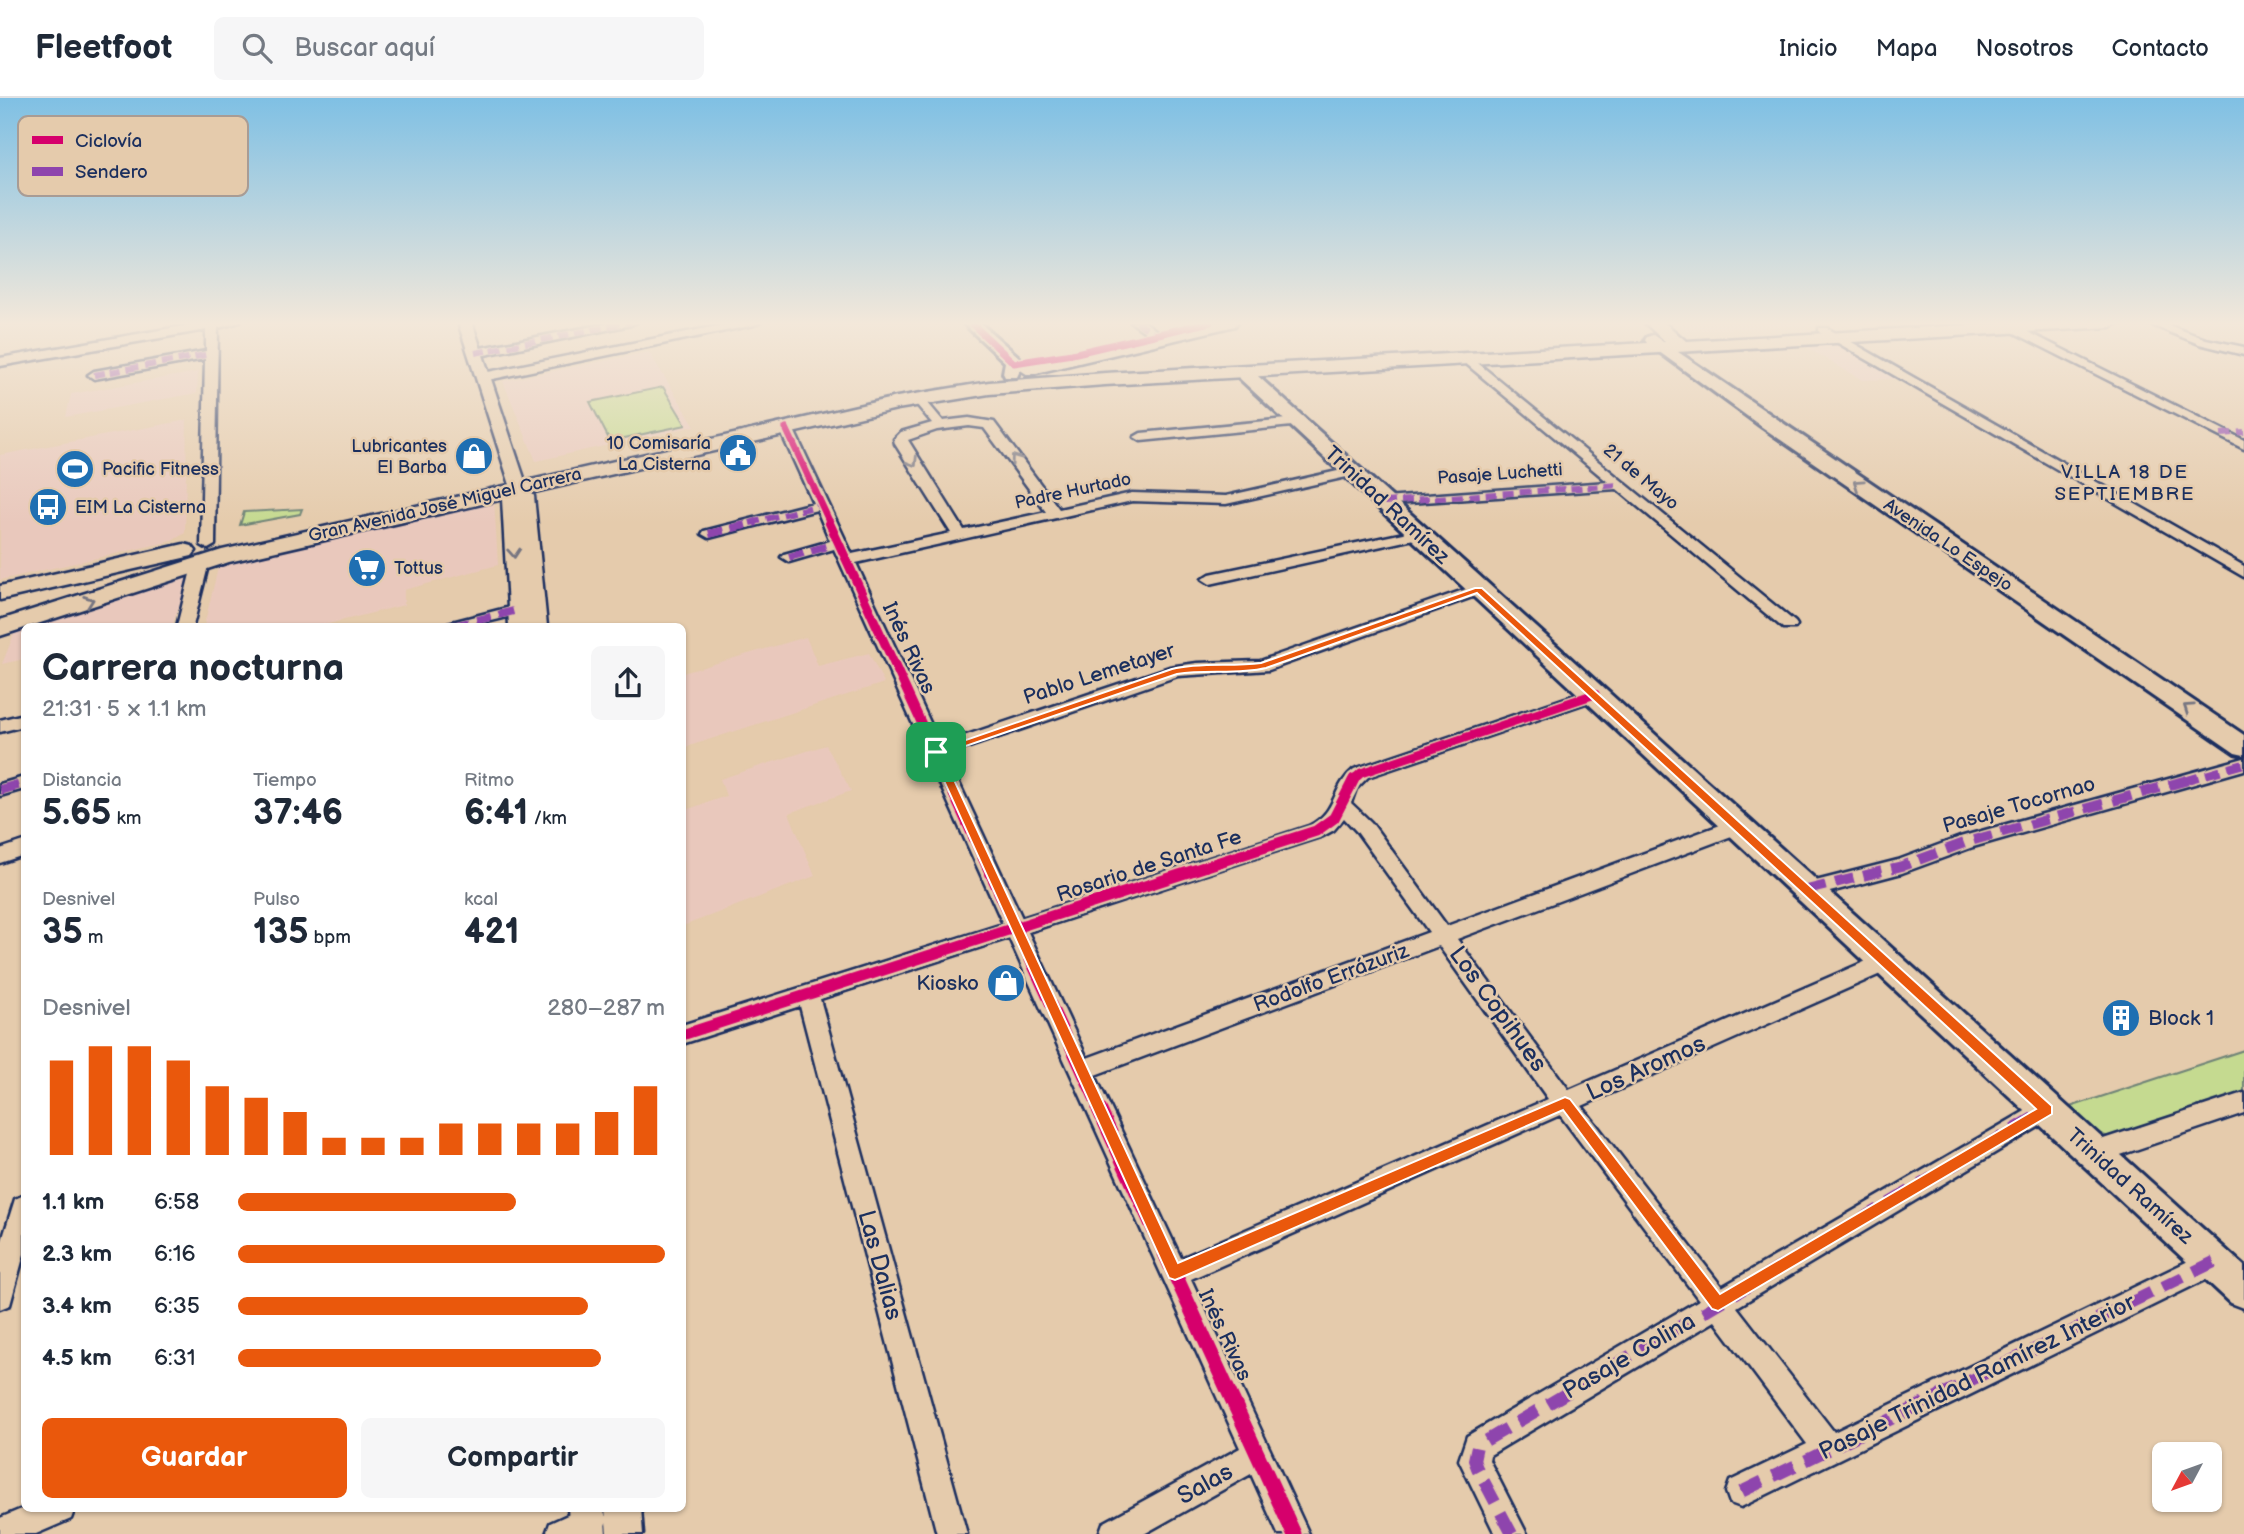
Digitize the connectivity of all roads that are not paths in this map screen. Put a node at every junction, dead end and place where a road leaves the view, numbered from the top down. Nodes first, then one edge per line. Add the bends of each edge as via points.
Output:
1 (210, 389) edge
2 (487, 389) edge
3 (901, 389) edge
4 (978, 389) edge
5 (1269, 389) edge
6 (1504, 389) edge
7 (1728, 389) edge
8 (1925, 389) edge
9 (2133, 389) edge
10 (968, 390) joint
11 (918, 399) junction
12 (1297, 422) junction
13 (940, 426) junction
14 (786, 428) junction
15 (2244, 432) edge
16 (2221, 433) junction
17 (1140, 437) dead end
18 (2244, 445) edge
19 (1351, 472) junction
20 (517, 480) junction
21 (1619, 485) junction
22 (1384, 502) junction
23 (821, 505) junction
24 (1055, 514) junction
25 (709, 534) dead end
26 (1418, 534) junction
27 (960, 535) junction
28 (843, 552) junction
29 (204, 554) junction
30 (789, 557) dead end
31 (2244, 572) edge
32 (1210, 579) dead end
33 (1478, 590) junction
34 (0, 593) edge
35 (518, 618) edge
36 (186, 623) edge
37 (478, 623) edge
38 (538, 623) edge
39 (1789, 625) dead end
40 (0, 628) edge
41 (1595, 694) junction
42 (21, 721) edge
43 (0, 726) edge
44 (2244, 747) edge
45 (936, 752) junction
46 (2244, 764) edge
47 (21, 784) edge
48 (0, 790) edge
49 (1343, 806) junction
50 (1738, 826) junction
51 (21, 849) edge
52 (0, 856) edge
53 (1807, 890) junction
54 (1017, 929) junction
55 (1444, 935) junction
56 (1886, 962) junction
57 (808, 995) junction
58 (686, 1034) edge
59 (1082, 1070) junction
60 (1565, 1103) junction
61 (2244, 1103) edge
62 (2047, 1110) junction
63 (2094, 1153) junction
64 (21, 1223) edge
65 (2214, 1262) junction
66 (1175, 1273) junction
67 (9, 1287) edge
68 (2244, 1290) edge
69 (1718, 1304) junction
70 (1829, 1449) junction
71 (1259, 1454) junction
72 (1741, 1492) dead end
73 (51, 1512) edge
74 (612, 1512) edge
75 (622, 1512) edge
76 (580, 1525) edge
77 (0, 1534) edge
78 (625, 1534) edge
79 (952, 1534) edge
80 (1114, 1534) edge
81 (1294, 1534) edge
82 (1513, 1534) edge

1 - 29 street
2 - 20 street
3 - 20 main road, Gran Avenida José Miguel Carrera
4 - 10 main road, Gran Avenida José Miguel Carrera
5 - 12 main road, Trinidad Ramírez
6 - 21 street, 21 de Mayo
44 -> 7 main road, Avenida Lo Espejo via 1780,430
8 - 31 street
9 - 16 street
10 - 11 main road, Gran Avenida José Miguel Carrera
11 - 13 street
11 - 14 main road, Gran Avenida José Miguel Carrera
12 - 17 street
12 - 19 main road, Trinidad Ramírez
24 -> 13 street via 989,425 975,421
13 -> 27 street via 909,433 901,441
14 - 20 main road, Gran Avenida José Miguel Carrera
14 - 23 street, Inés Rivas
15 - 16 street
16 - 18 street
19 - 22 main road, Trinidad Ramírez
19 - 24 street, Padre Hurtado via 1226,500 1138,497
20 - 29 main road, Gran Avenida José Miguel Carrera
20 -> 35 street via 510,499
20 - 38 street via 526,496
21 - 22 street, Pasaje Luchetti
21 - 39 street, 21 de Mayo
22 - 26 main road, Trinidad Ramírez
23 - 25 street
23 - 28 street, Inés Rivas
24 - 27 street, Padre Hurtado
26 - 32 street
26 - 33 main road, Trinidad Ramírez
27 - 28 street, Padre Hurtado
28 - 30 street
28 - 45 street, Inés Rivas
29 - 34 main road, Gran Avenida José Miguel Carrera
29 - 36 street
40 -> 29 main road, Gran Avenida José Miguel Carrera via 66,608
33 - 41 main road, Trinidad Ramírez
33 - 45 street, Pablo Lemetayer via 1263,666 1175,671
35 - 37 street
41 - 49 street, Rosario de Santa Fe via 1367,769 1347,786
41 - 50 main road, Trinidad Ramírez
42 - 43 street
45 - 54 street, Inés Rivas
46 - 53 street, Pasaje Tocornao
47 - 48 street
49 - 54 street, Rosario de Santa Fe via 1337,818 1316,831
49 - 55 street, Los Copihues via 1364,827
50 - 53 main road, Trinidad Ramírez
50 - 55 street, Rodolfo Errázuriz
51 - 52 street
53 - 56 main road, Trinidad Ramírez
54 - 57 street, Rosario de Santa Fe
54 - 59 street, Inés Rivas
55 - 59 street, Rodolfo Errázuriz
55 - 60 street, Los Copihues
56 - 60 street, Los Aromos
56 - 62 main road, Trinidad Ramírez
57 - 58 street, Rosario de Santa Fe
57 - 79 street, Las Dalias
59 - 66 street, Inés Rivas
60 - 66 street, Los Aromos
60 - 69 street, Los Copihues
61 - 63 street
62 - 63 main road, Trinidad Ramírez
62 - 69 street, Pasaje Colina
63 - 65 main road, Trinidad Ramírez
64 - 67 street
65 - 68 main road, Trinidad Ramírez
65 - 70 street, Pasaje Trinidad Ramírez Interior
66 - 71 street, Inés Rivas
69 - 70 street, Los Copihues
69 - 82 street, Pasaje Colina via 1476,1446 1477,1468
70 - 72 street, Pasaje Trinidad Ramírez Interior
71 - 80 street, Salas
71 - 81 street, Inés Rivas
73 - 77 street
74 - 76 street
75 - 78 street

